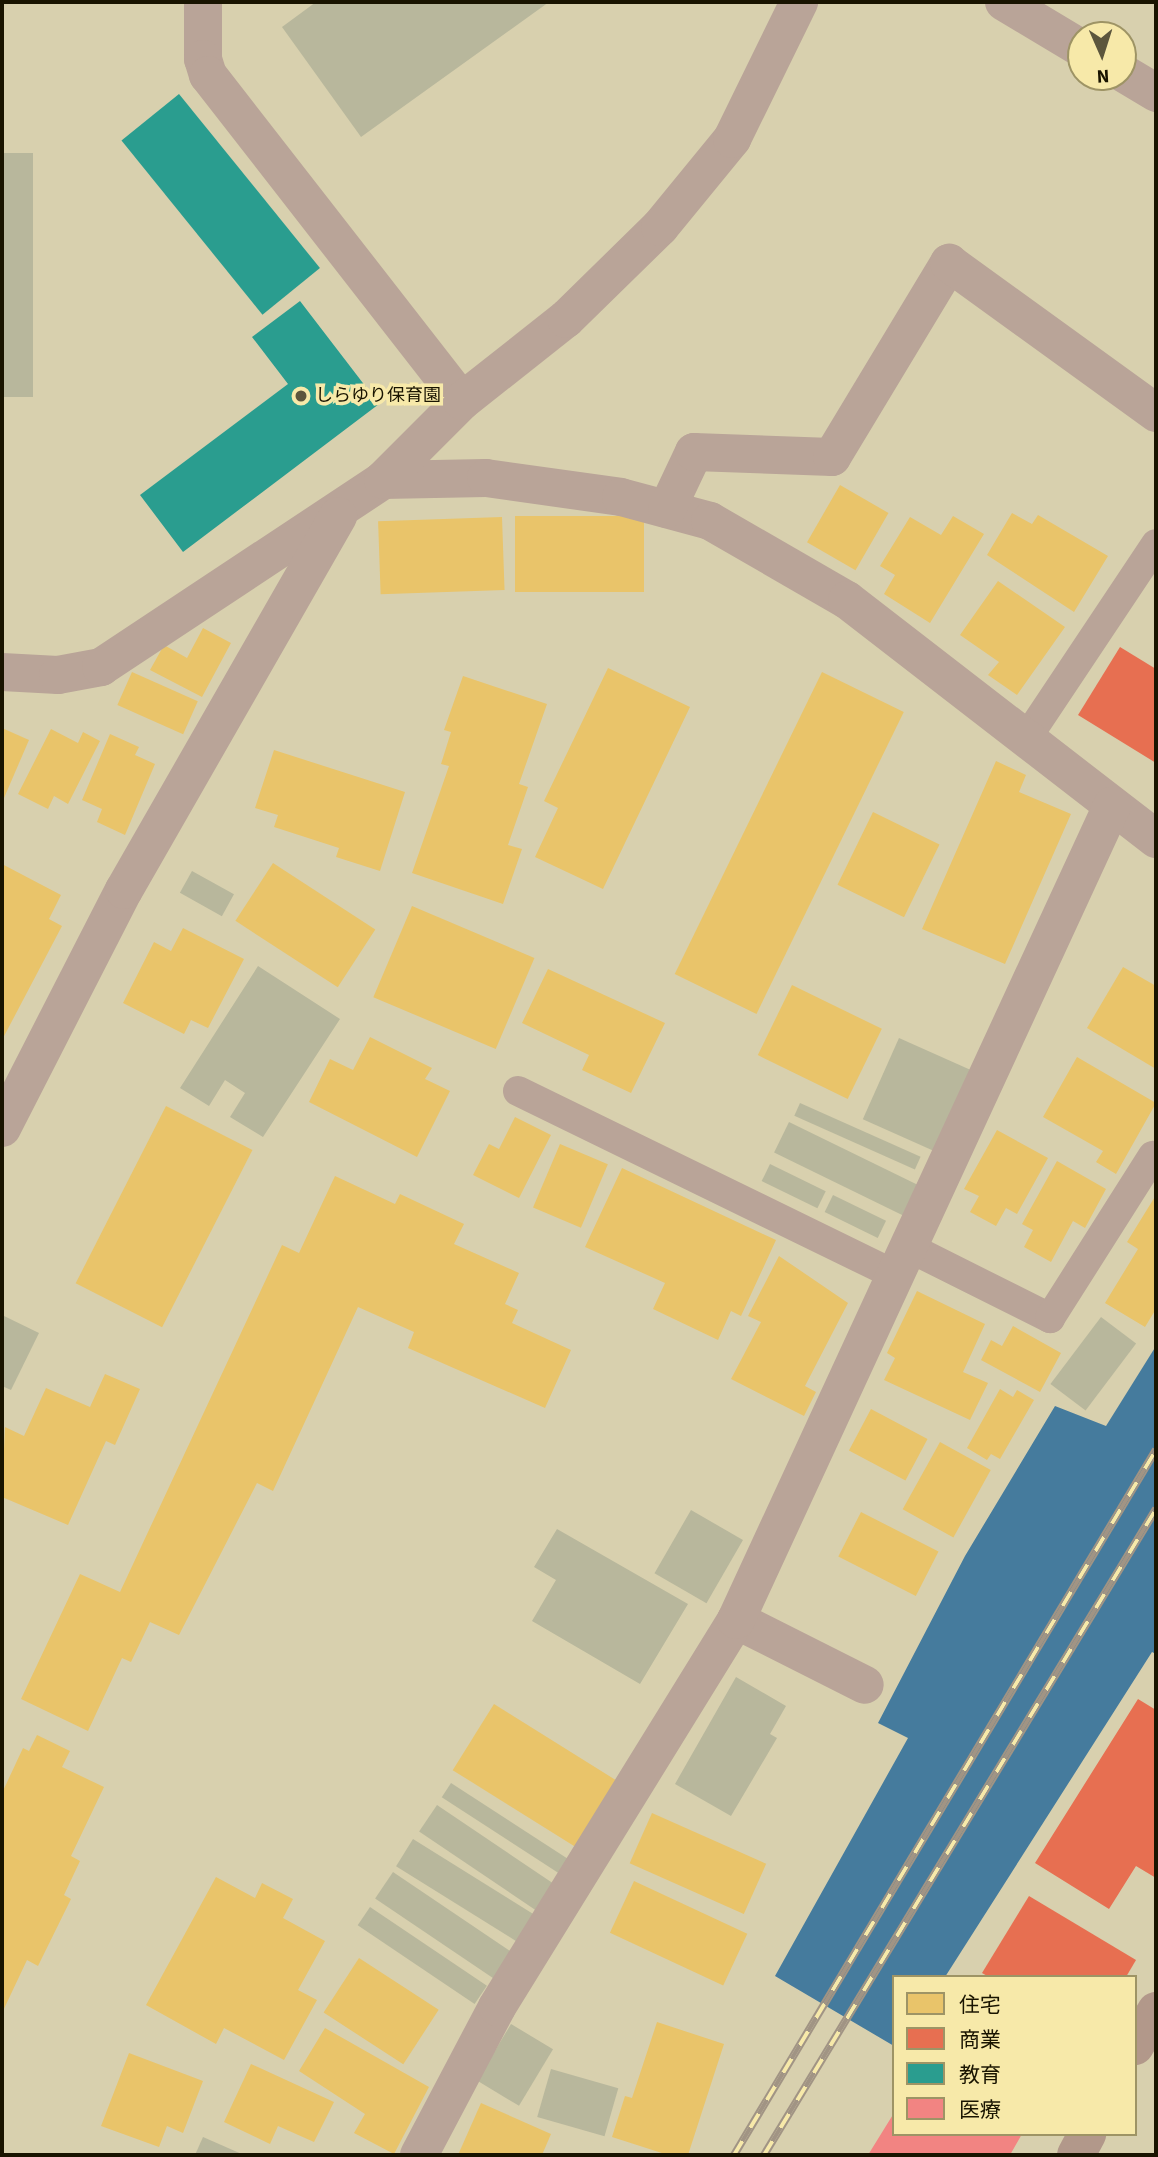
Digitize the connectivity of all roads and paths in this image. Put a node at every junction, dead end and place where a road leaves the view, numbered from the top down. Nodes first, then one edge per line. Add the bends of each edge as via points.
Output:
1 (203, 2) edge
2 (799, 2) edge
3 (1004, 2) edge
4 (1067, 40) edge
5 (1137, 81) edge
6 (1156, 93) edge
7 (462, 401) junction
8 (1156, 413) edge
9 (383, 480) junction
10 (342, 508) junction
11 (667, 509) junction
12 (1156, 544) edge
13 (2, 672) edge
14 (1026, 739) junction
15 (1112, 806) junction
16 (1156, 839) edge
17 (518, 1091) dead end
18 (2, 1128) edge
19 (1153, 1156) dead end
20 (902, 1261) junction
21 (736, 1620) junction
22 (866, 1685) dead end
23 (1156, 2011) edge
24 (1137, 2043) edge
25 (1086, 2136) edge
26 (419, 2155) edge
27 (1076, 2155) edge

1 - 7 street via 203,59 208,75
2 - 7 street via 732,139 660,227 566,319
3 - 4 street
5 - 6 street
7 - 9 street
8 - 11 street via 948,263 832,457 694,452
9 - 10 street
9 - 11 street via 485,478 621,497
10 - 13 street via 101,667 58,675
10 - 18 street via 124,890
11 - 14 street via 710,521 846,600
12 - 14 lane
14 - 15 street
15 - 16 street
15 - 20 street
17 - 20 lane
19 - 20 lane via 1050,1318
20 - 21 street
21 - 22 street
21 - 26 street via 498,2007
23 - 24 street
25 - 27 street

